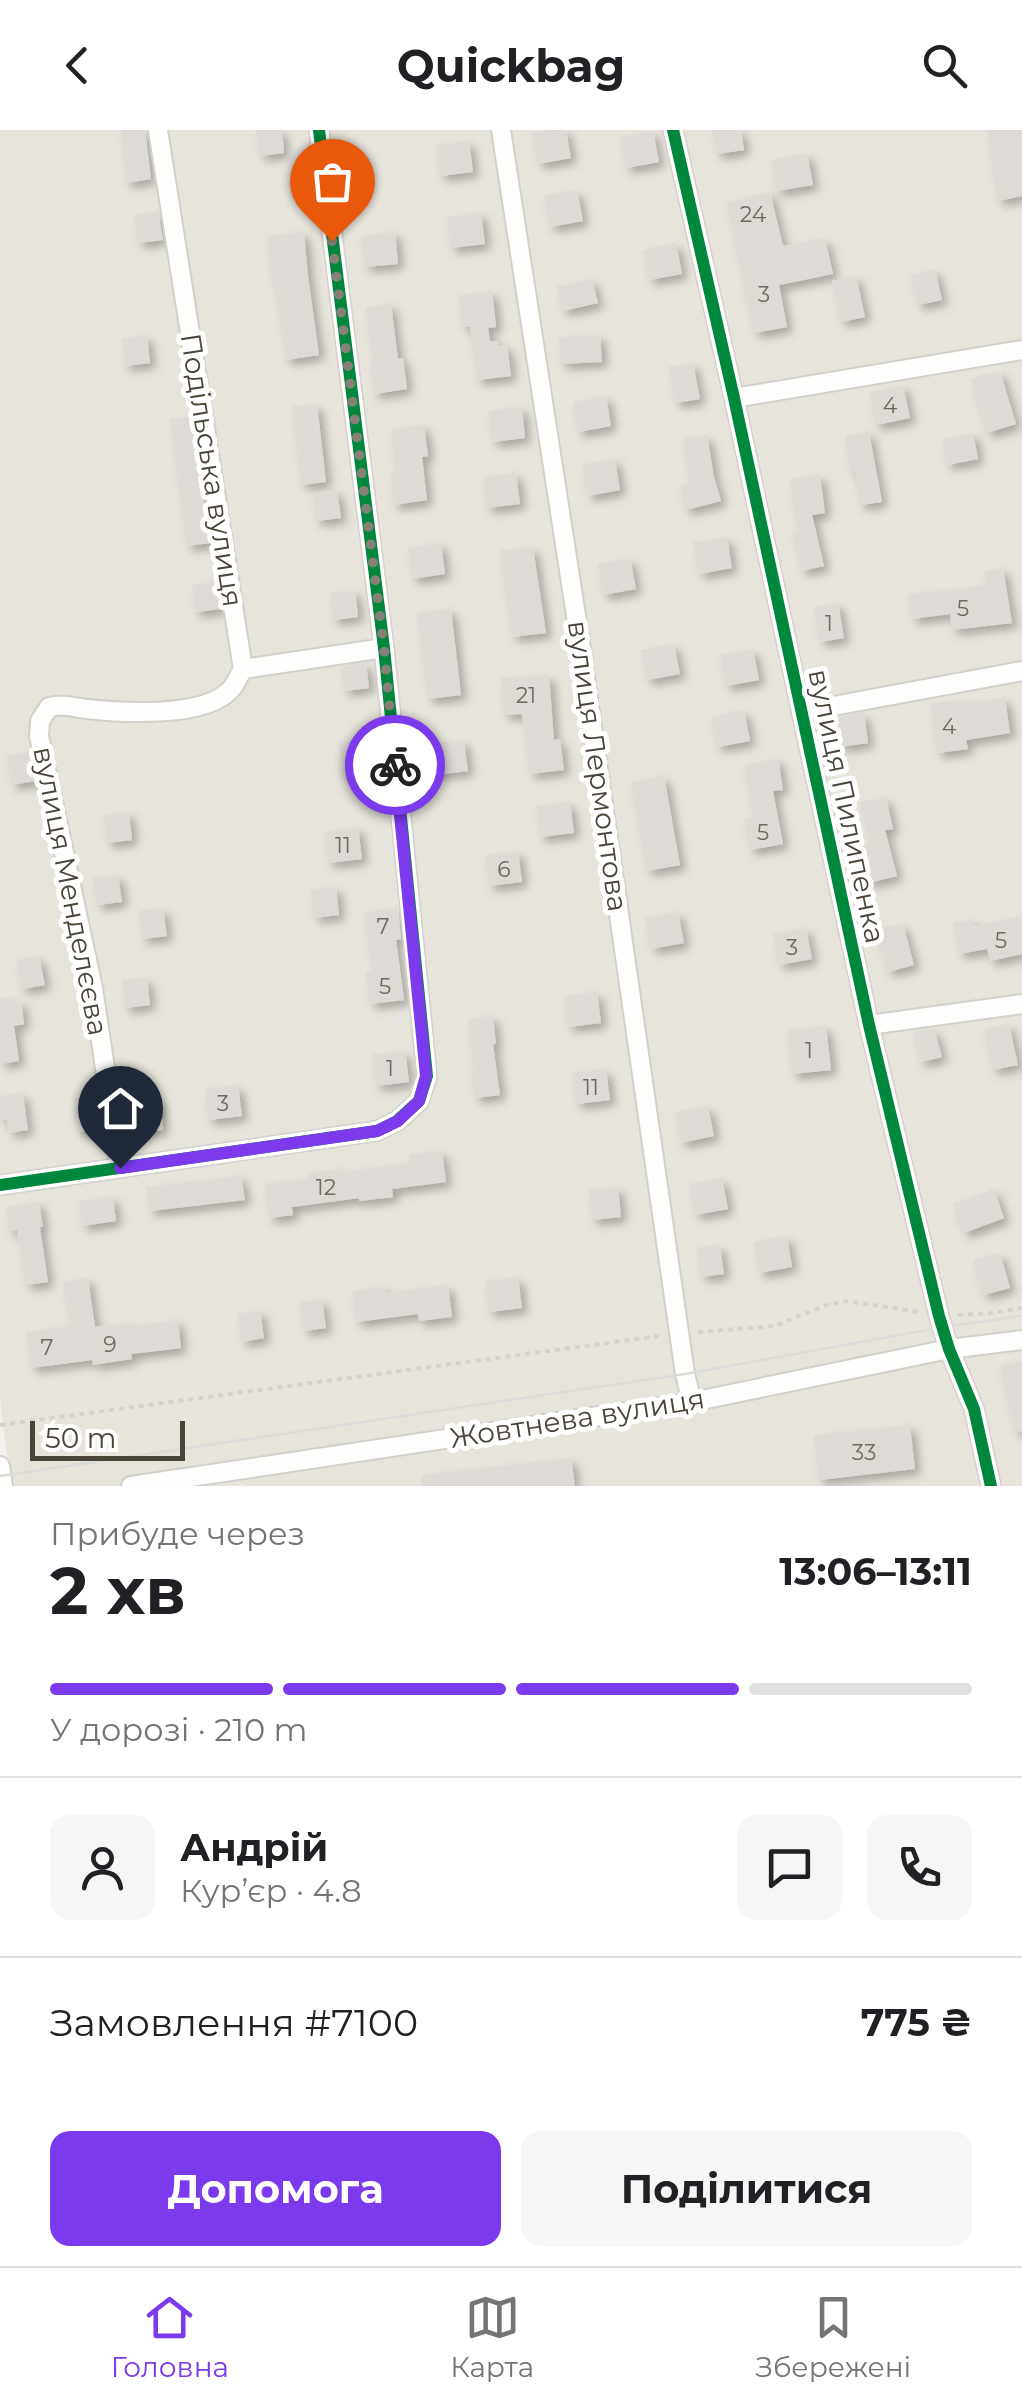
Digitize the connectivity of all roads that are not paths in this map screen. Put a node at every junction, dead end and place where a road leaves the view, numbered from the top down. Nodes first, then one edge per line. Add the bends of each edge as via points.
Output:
1 (158, 130) edge
2 (318, 130) edge
3 (501, 130) edge
4 (673, 130) edge
5 (1022, 350) edge
6 (734, 398) junction
7 (384, 648) junction
8 (243, 669) junction
9 (1022, 671) edge
10 (801, 712) junction
11 (1022, 1004) edge
12 (868, 1025) junction
13 (120, 1168) junction
14 (0, 1185) edge
15 (1022, 1340) edge
16 (949, 1349) junction
17 (692, 1402) junction
18 (0, 1466) edge
19 (3, 1486) edge
20 (130, 1486) edge
21 (992, 1486) edge

1 - 8 street, Подільська вулиця
2 - 7 street
3 - 17 street, вулиця Лермонтова
4 - 6 street, вулиця Пилипенка
5 - 6 street
6 - 10 street, вулиця Пилипенка
7 - 8 street
7 - 13 street via 426,1076 419,1101 377,1131
8 - 13 street, вулиця Менделєєва via 230,690 196,708 66,704 49,707 40,721 93,988
9 - 10 street
10 - 12 street, вулиця Пилипенка
11 - 12 street
12 - 16 street, вулиця Пилипенка
13 - 14 street
15 - 16 street, Жовтнева вулиця
16 - 17 street, Жовтнева вулиця
16 - 21 street, вулиця Пилипенка via 974,1409
17 - 20 street, Жовтнева вулиця
18 - 19 street

